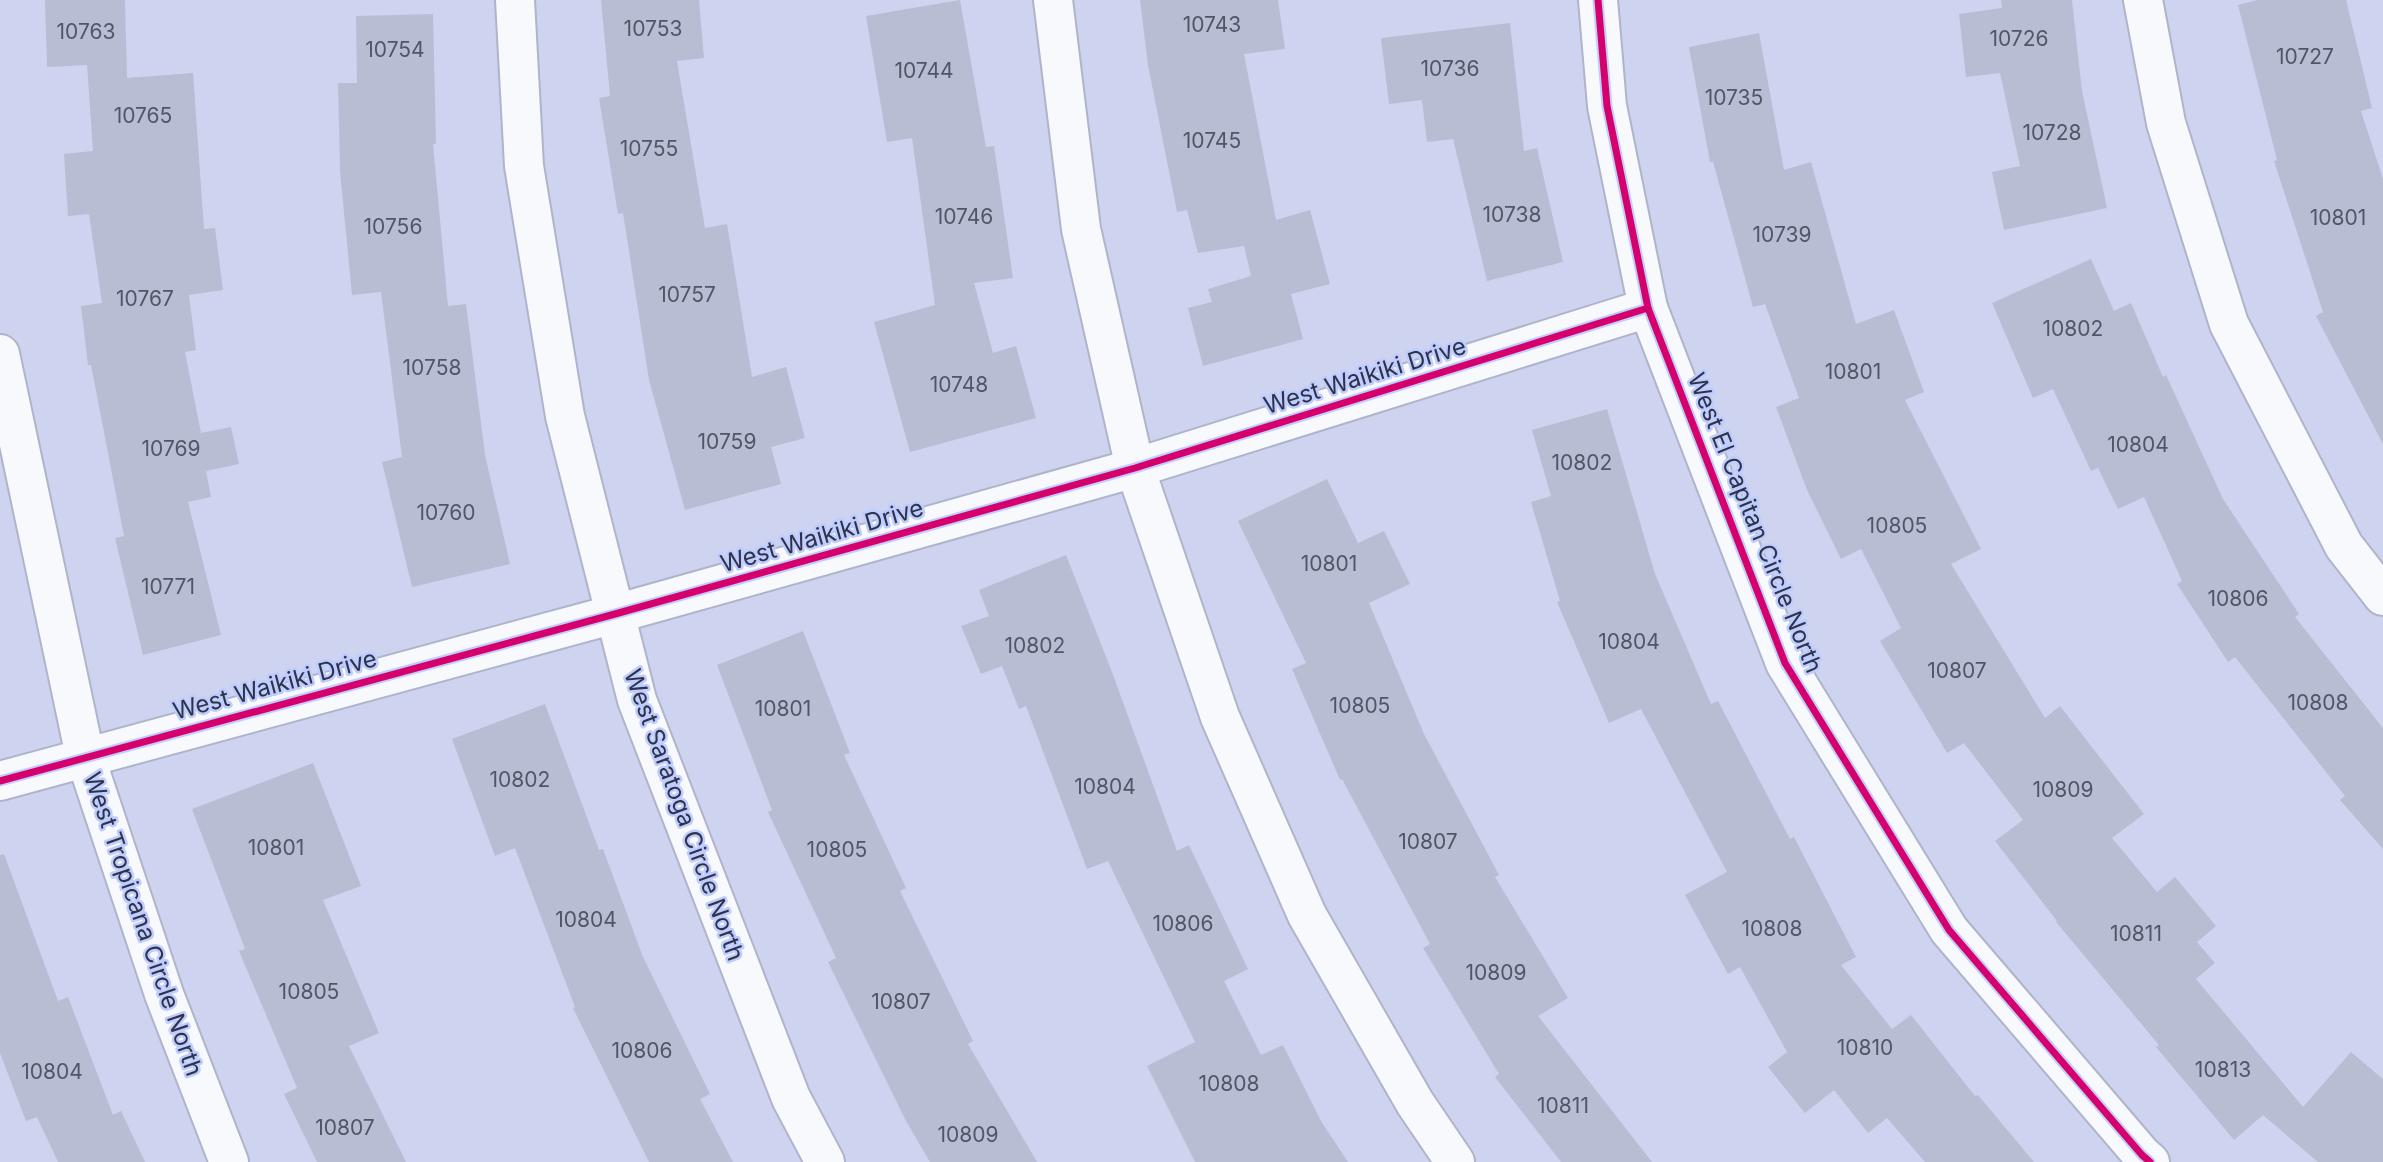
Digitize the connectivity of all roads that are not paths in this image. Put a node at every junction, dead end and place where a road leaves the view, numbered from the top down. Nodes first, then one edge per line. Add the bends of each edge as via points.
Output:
1 (515, 0) edge
2 (1053, 0) edge
3 (1598, 0) edge
4 (2143, 0) edge
5 (1648, 308) junction
6 (0, 354) edge
7 (1135, 468) junction
8 (2383, 596) edge
9 (615, 614) junction
10 (85, 756) junction
11 (0, 780) edge
12 (229, 1162) edge
13 (825, 1162) edge
14 (1455, 1162) edge
15 (2150, 1162) edge

1 - 9 street, West Saratoga Circle North via 524,166 563,403
2 - 7 street via 1081,229
3 - 5 street, West El Capitan Circle North via 1607,106
4 - 8 street via 2166,122 2229,324 2344,546
5 - 7 street, West Waikiki Drive
5 - 15 street, West El Capitan Circle North via 1785,663 1949,930
6 - 10 street, West Tropicana Circle North
7 - 9 street, West Waikiki Drive
7 - 14 street via 1220,717 1307,915 1415,1103
9 - 10 street, West Waikiki Drive
9 - 13 street, West Saratoga Circle North via 637,700 792,1098
10 - 11 street, West Waikiki Drive
10 - 12 street, West Tropicana Circle North via 164,994

